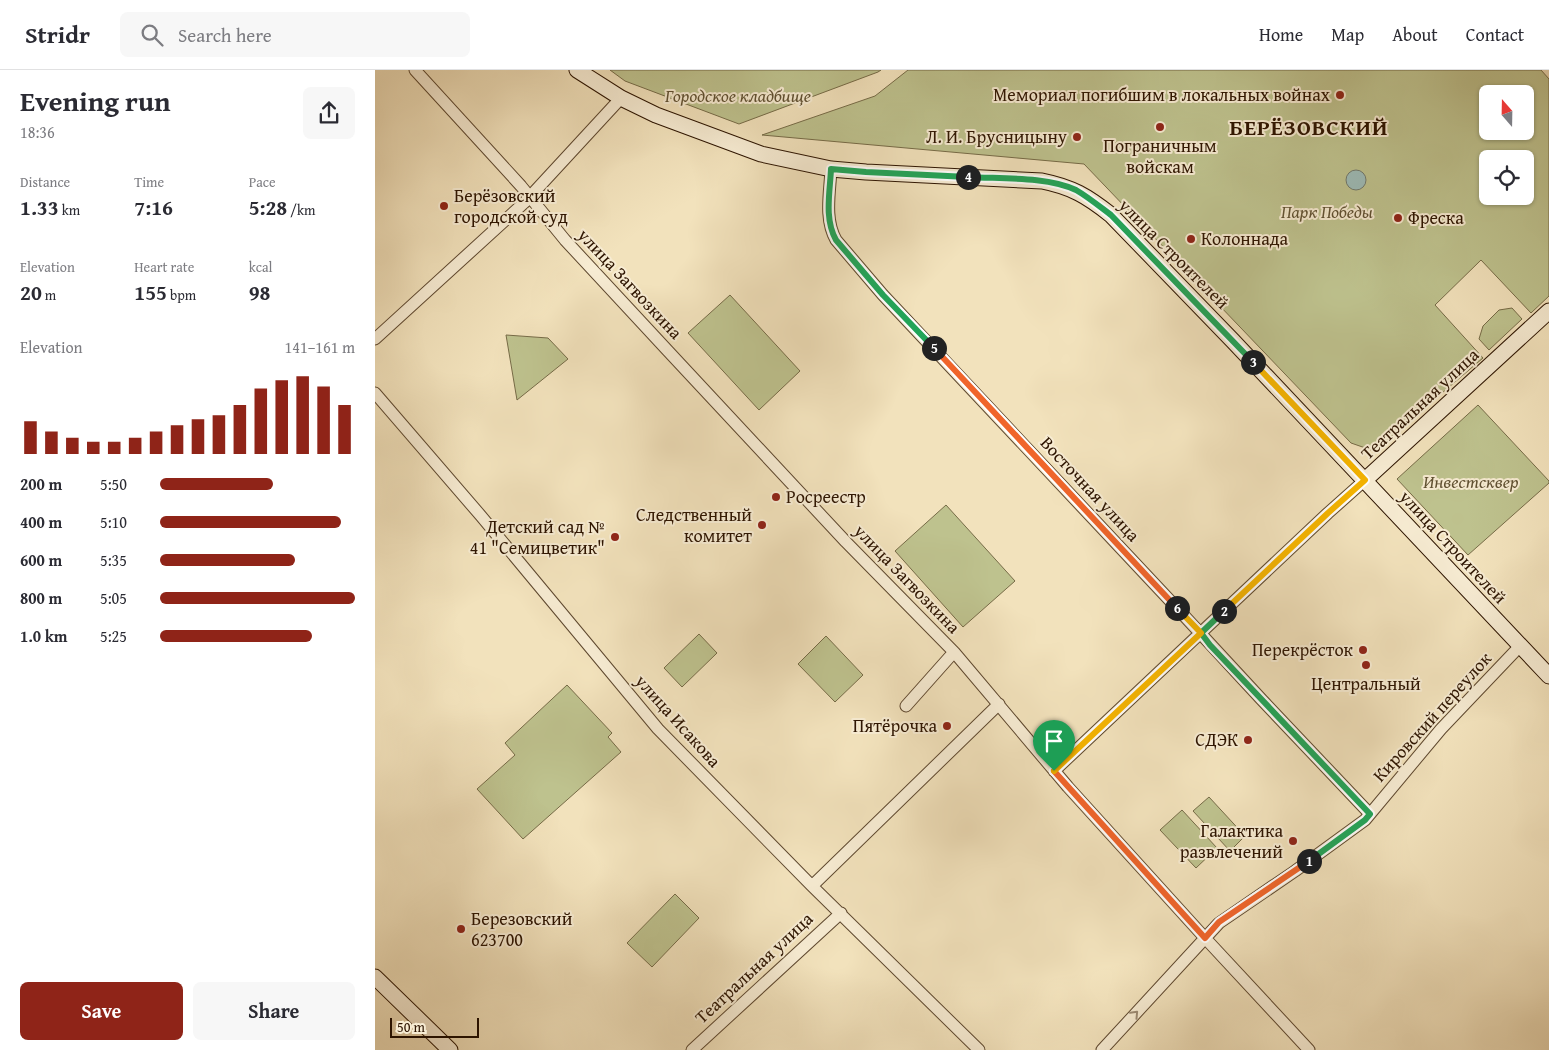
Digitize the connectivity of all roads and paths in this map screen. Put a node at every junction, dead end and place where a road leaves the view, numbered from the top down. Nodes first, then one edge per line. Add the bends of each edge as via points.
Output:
1 (415, 70) edge
2 (577, 70) edge
3 (592, 70) edge
4 (617, 95) junction
5 (831, 169) junction
6 (529, 196) junction
7 (1549, 311) edge
8 (375, 339) edge
9 (375, 393) edge
10 (1365, 480) junction
11 (1201, 633) junction
12 (1520, 646) junction
13 (954, 652) junction
14 (1549, 676) edge
15 (999, 704) junction
16 (906, 706) dead end
17 (1054, 771) junction
18 (1370, 814) junction
19 (812, 886) junction
20 (841, 913) junction
21 (1205, 938) junction
22 (375, 977) edge
23 (451, 1050) edge
24 (692, 1050) edge
25 (979, 1050) edge
26 (1102, 1050) edge
27 (1309, 1050) edge

1 - 6 street, улица Загвозкина
2 - 4 main road
3 - 4 main road
4 - 5 main road, улица Строителей via 656,115 753,151
4 - 6 street
5 - 10 main road, улица Строителей via 1042,181 1059,184 1092,200 1111,215
5 - 11 street, Восточная улица via 829,220 836,240 883,295
6 - 8 street
6 - 13 street, улица Загвозкина via 565,240 846,542
7 - 10 main road, Театральная улица
9 - 19 street, улица Исакова via 658,729
10 - 11 street, Театральная улица
10 - 12 main road, улица Строителей
11 - 17 street, Театральная улица
11 - 18 street, Восточная улица
12 - 14 main road, улица Строителей
12 - 18 street, Кировский переулок via 1441,729
13 - 15 street, улица Загвозкина
13 - 16 street
15 - 17 street, улица Загвозкина
15 - 19 street
17 - 21 street, улица Загвозкина
18 - 21 street, Кировский переулок via 1295,871 1219,922
19 - 20 street, улица Исакова
20 - 24 street, Театральная улица
20 - 25 street, улица Исакова
26 -> 21 street, Кировский переулок
21 - 27 street, улица Загвозкина
22 - 23 main road

